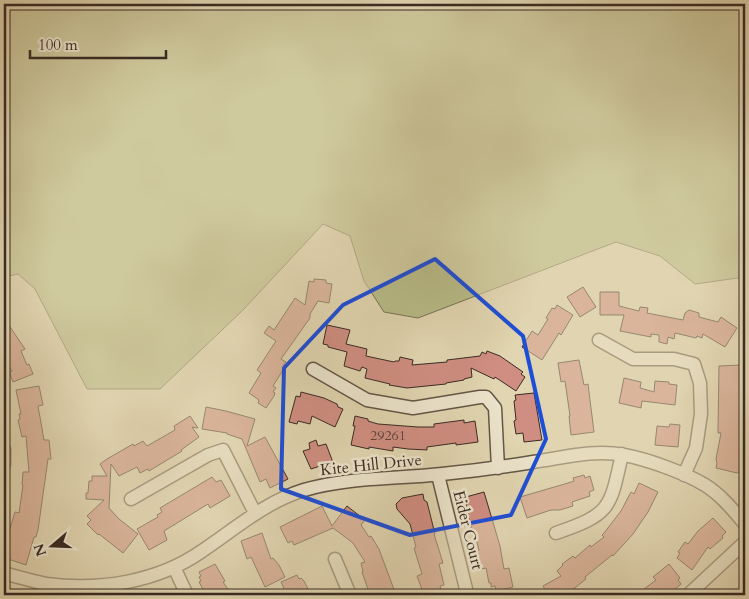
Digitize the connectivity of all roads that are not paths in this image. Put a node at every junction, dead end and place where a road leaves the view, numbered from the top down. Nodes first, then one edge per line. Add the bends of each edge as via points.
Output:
1 (598, 340) dead end
2 (313, 369) dead end
3 (4, 449) edge
4 (622, 454) junction
5 (4, 464) edge
6 (498, 468) junction
7 (438, 474) junction
8 (684, 475) junction
9 (131, 499) dead end
10 (256, 513) junction
11 (745, 524) edge
12 (556, 533) dead end
13 (745, 542) edge
14 (335, 559) dead end
15 (174, 567) junction
16 (4, 573) edge
17 (44, 589) edge
18 (467, 593) dead end
19 (187, 595) edge
20 (350, 595) edge
21 (688, 595) edge

1 - 8 street via 634,359 694,364 700,382 701,414 696,448
2 - 6 street via 367,400 413,408 486,397 495,408
3 - 5 street
4 - 6 street, Kite Hill Drive via 592,454
4 - 8 street, Kite Hill Drive via 648,460
4 - 12 street via 614,492 604,511
6 - 7 street, Kite Hill Drive
7 - 10 street, Kite Hill Drive via 303,490
7 - 18 street, Eider Court
8 - 11 street, Kite Hill Drive via 712,490
9 - 10 street via 208,455 223,450
10 - 15 street, Kite Hill Drive
13 - 21 street
14 - 20 street
15 - 17 street, Kite Hill Drive via 132,581
15 - 19 street
16 - 17 street, Kite Hill Drive

